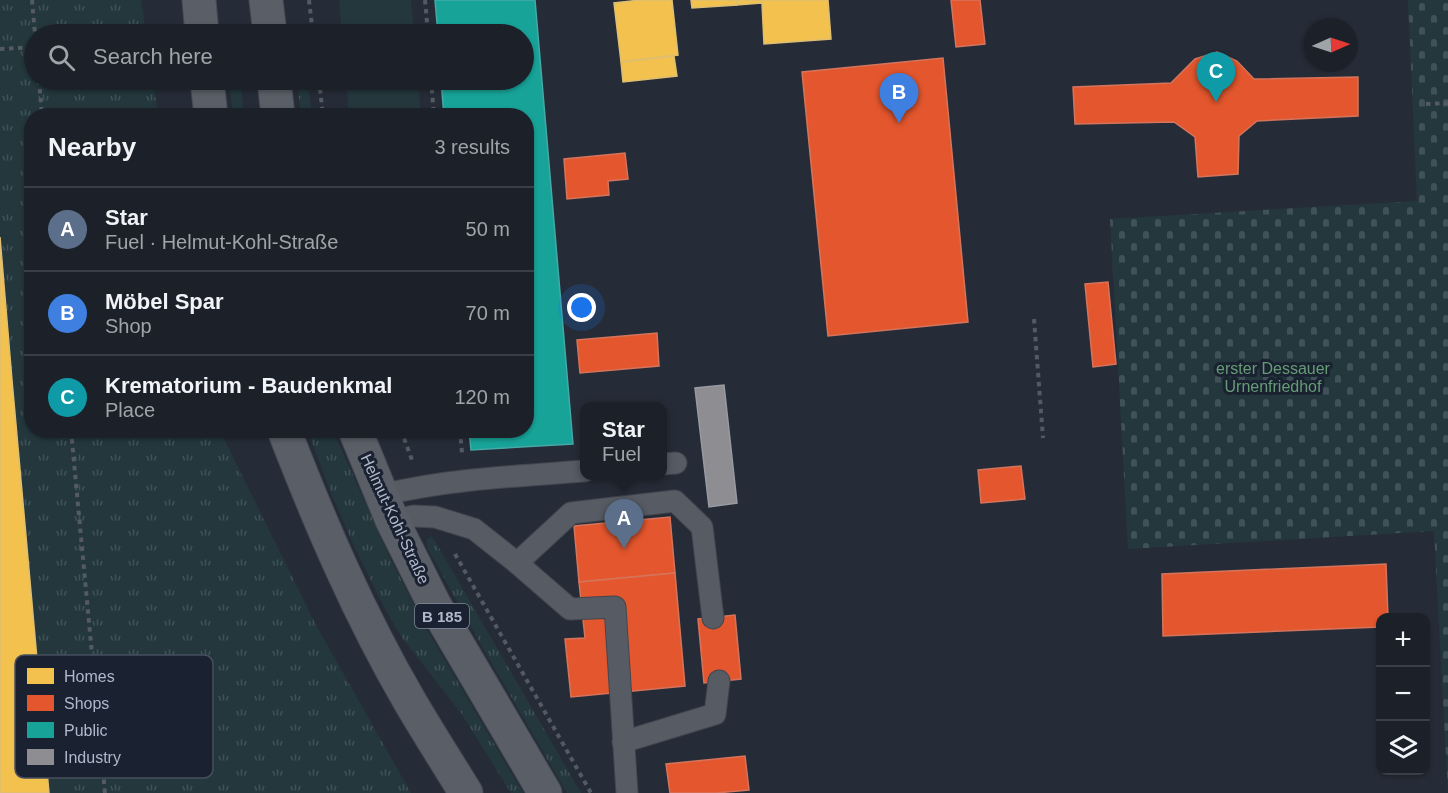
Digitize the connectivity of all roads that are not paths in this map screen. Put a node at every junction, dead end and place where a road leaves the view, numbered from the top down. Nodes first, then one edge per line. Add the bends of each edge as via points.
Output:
1 (199, 0) edge
2 (266, 0) edge
3 (201, 24) edge
4 (269, 24) edge
5 (208, 90) edge
6 (275, 90) edge
7 (210, 108) edge
8 (277, 108) edge
9 (287, 438) edge
10 (358, 438) edge
11 (580, 471) edge
12 (387, 508) junction
13 (517, 563) junction
14 (713, 618) dead end
15 (719, 681) dead end
16 (623, 742) junction
17 (466, 793) edge
18 (545, 793) edge
19 (627, 793) edge

1 - 3 main road
2 - 4 main road
5 - 7 main road
6 - 8 main road
9 - 17 main road via 355,598 408,699
10 - 12 main road, Helmut-Kohl-Straße / B 185
11 - 12 lane via 421,486
12 - 13 lane via 474,529
12 - 18 main road, Helmut-Kohl-Straße / B 185 via 434,603
13 - 14 lane via 571,513 675,501 702,527
13 - 16 lane via 570,609 615,607
15 - 16 lane via 716,714
16 - 19 lane

